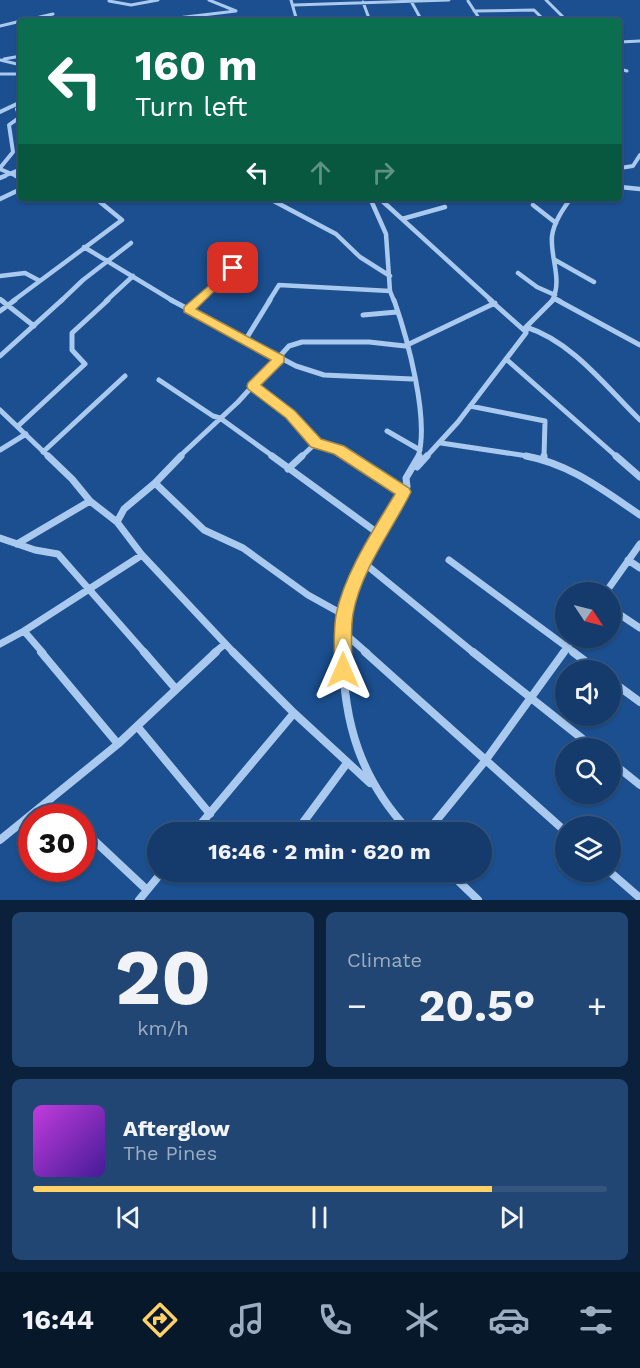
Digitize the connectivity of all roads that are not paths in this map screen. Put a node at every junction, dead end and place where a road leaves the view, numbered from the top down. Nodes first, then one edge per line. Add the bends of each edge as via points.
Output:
1 (158, 0) edge
2 (209, 0) edge
3 (291, 0) edge
4 (448, 0) edge
5 (546, 0) edge
6 (109, 1) edge
7 (388, 1) edge
8 (411, 1) edge
9 (468, 1) edge
10 (329, 2) edge
11 (363, 2) junction
12 (294, 5) junction
13 (236, 11) junction
14 (474, 11) junction
15 (52, 14) dead end
16 (35, 18) edge
17 (175, 18) edge
18 (241, 18) edge
19 (296, 18) edge
20 (369, 18) edge
21 (420, 18) edge
22 (480, 18) edge
23 (542, 18) edge
24 (564, 18) edge
25 (18, 22) edge
26 (0, 26) edge
27 (640, 41) edge
28 (622, 42) edge
29 (18, 57) edge
30 (0, 60) edge
31 (18, 64) edge
32 (622, 70) edge
33 (627, 71) dead end
34 (0, 74) edge
35 (18, 74) edge
36 (18, 105) edge
37 (0, 112) edge
38 (18, 118) edge
39 (640, 155) edge
40 (622, 168) edge
41 (0, 169) edge
42 (18, 171) edge
43 (12, 174) junction
44 (18, 177) edge
45 (0, 178) edge
46 (622, 187) edge
47 (640, 189) edge
48 (18, 190) edge
49 (0, 199) edge
50 (103, 201) edge
51 (274, 201) edge
52 (371, 201) edge
53 (382, 201) edge
54 (568, 201) edge
55 (533, 205) dead end
56 (445, 207) dead end
57 (402, 219) junction
58 (556, 223) junction
59 (131, 243) dead end
60 (84, 247) junction
61 (555, 260) junction
62 (108, 261) junction
63 (233, 268) dead end
64 (518, 273) dead end
65 (0, 276) edge
66 (133, 276) junction
67 (390, 276) junction
68 (40, 281) junction
69 (594, 282) dead end
70 (390, 291) junction
71 (555, 296) junction
72 (0, 300) edge
73 (495, 303) junction
74 (8, 305) junction
75 (188, 310) junction
76 (0, 311) edge
77 (398, 312) junction
78 (363, 315) dead end
79 (34, 326) junction
80 (526, 330) junction
81 (246, 339) junction
82 (640, 345) edge
83 (405, 346) junction
84 (0, 356) edge
85 (279, 359) junction
86 (506, 359) junction
87 (125, 376) dead end
88 (412, 379) junction
89 (159, 380) dead end
90 (253, 386) junction
91 (470, 406) junction
92 (0, 410) edge
93 (220, 418) junction
94 (640, 420) edge
95 (18, 426) junction
96 (387, 431) dead end
97 (26, 434) junction
98 (316, 443) junction
99 (441, 443) junction
100 (0, 450) edge
101 (420, 450) junction
102 (44, 452) junction
103 (544, 459) junction
104 (288, 469) junction
105 (640, 477) edge
106 (406, 478) junction
107 (155, 483) junction
108 (404, 492) junction
109 (90, 501) junction
110 (640, 515) edge
111 (117, 522) junction
112 (379, 534) junction
113 (0, 538) edge
114 (17, 544) junction
115 (640, 544) edge
116 (142, 555) junction
117 (449, 560) dead end
118 (628, 560) junction
119 (364, 562) junction
120 (640, 568) edge
121 (613, 582) edge
122 (88, 590) junction
123 (344, 615) junction
124 (621, 615) edge
125 (640, 628) edge
126 (24, 631) junction
127 (343, 632) junction
128 (555, 639) edge
129 (0, 644) edge
130 (225, 644) junction
131 (567, 648) joint
132 (583, 660) edge
133 (175, 688) junction
134 (621, 688) edge
135 (529, 699) junction
136 (640, 702) edge
137 (294, 713) junction
138 (137, 726) junction
139 (581, 738) edge
140 (117, 744) junction
141 (485, 761) junction
142 (347, 763) junction
143 (621, 770) edge
144 (640, 785) edge
145 (373, 786) junction
146 (210, 814) junction
147 (203, 822) edge
148 (303, 822) edge
149 (399, 822) edge
150 (435, 822) edge
151 (555, 822) edge
152 (0, 840) edge
153 (96, 842) edge
154 (154, 882) edge
155 (459, 882) edge
156 (621, 882) edge
157 (147, 890) junction
158 (640, 898) edge
159 (139, 900) edge
160 (478, 900) edge

1 - 6 street via 131,5
2 - 13 street
3 - 12 street
4 - 8 street
5 - 24 street
7 - 8 street
7 - 11 street
8 - 21 street
9 - 14 street
10 - 11 street
10 - 12 street
11 - 20 street
12 - 19 street
13 - 17 street
13 - 18 street
14 - 22 street
14 - 23 street via 534,10
15 - 16 street
25 - 26 street
27 - 28 street
29 - 30 street
30 - 31 street
32 - 33 street
34 - 35 street
36 - 37 street
38 - 41 street via 9,125 13,152
39 - 40 street via 633,166
41 - 43 street
42 - 43 street
43 - 44 street
43 - 45 street
46 - 47 street
48 - 49 street
50 - 60 street via 122,220
51 - 67 street via 336,234 360,257
52 - 67 street via 386,234
53 - 57 street
54 - 58 street
55 - 58 street
56 - 57 street
57 - 73 street
58 - 61 street via 551,241
59 - 62 street
60 - 62 street
60 - 68 street
61 - 69 street
61 - 71 street
62 - 66 street
62 - 79 street
63 - 75 street
64 - 71 street
65 - 68 street via 25,273
66 - 75 street
66 - 95 street via 72,333 72,352 85,364
67 - 70 street
68 - 74 street
70 - 77 street
70 - 81 street via 279,285
71 - 80 street
71 - 82 street
72 - 74 street
73 - 80 street
73 - 83 street
74 - 76 street
74 - 79 street
75 - 81 street
77 - 78 street
77 - 83 street
79 - 84 street
80 - 86 street
80 - 94 street via 535,328 563,348
81 - 85 street
83 - 85 street via 302,342 290,346
83 - 88 street
85 - 88 street via 324,375
85 - 90 street
86 - 91 street
86 - 105 street
87 - 102 street
88 - 101 street via 420,416
89 - 93 street
90 - 93 street
90 - 98 street via 291,415
91 - 99 street
91 - 103 street via 546,421
92 - 95 street
93 - 104 street
93 - 107 street
95 - 97 street
96 - 101 street
97 - 100 street
97 - 102 street
98 - 104 street
98 - 108 street via 339,450
99 - 103 street
99 - 106 street
101 - 106 street via 416,466
102 - 109 street
103 - 110 street via 579,473
104 - 112 street
106 - 108 street
107 - 111 street via 124,509
107 - 123 street via 204,530 243,548 308,595
108 - 112 street
109 - 111 street
109 - 114 street
111 - 116 street
112 - 119 street
113 - 114 street
114 - 122 street via 41,552 56,552
115 - 118 street
116 - 122 street
116 - 130 street
117 - 128 street
118 - 120 street
118 - 121 street
119 - 123 street
119 - 135 street
122 - 126 street
122 - 133 street
123 - 127 street
124 - 125 street
126 - 129 street
126 - 140 street
127 - 141 street
127 - 145 street via 344,688 351,727
130 - 133 street
130 - 137 street
131 - 132 street
131 - 135 street
133 - 138 street
134 - 136 street
135 - 139 street
135 - 141 street
137 - 142 street
137 - 146 street
138 - 140 street
138 - 146 street
140 - 152 street
141 - 150 street
141 - 151 street
142 - 145 street
142 - 148 street
143 - 144 street
145 - 149 street
146 - 147 street
153 - 157 street
154 - 157 street
155 - 160 street
156 - 158 street
157 - 159 street

